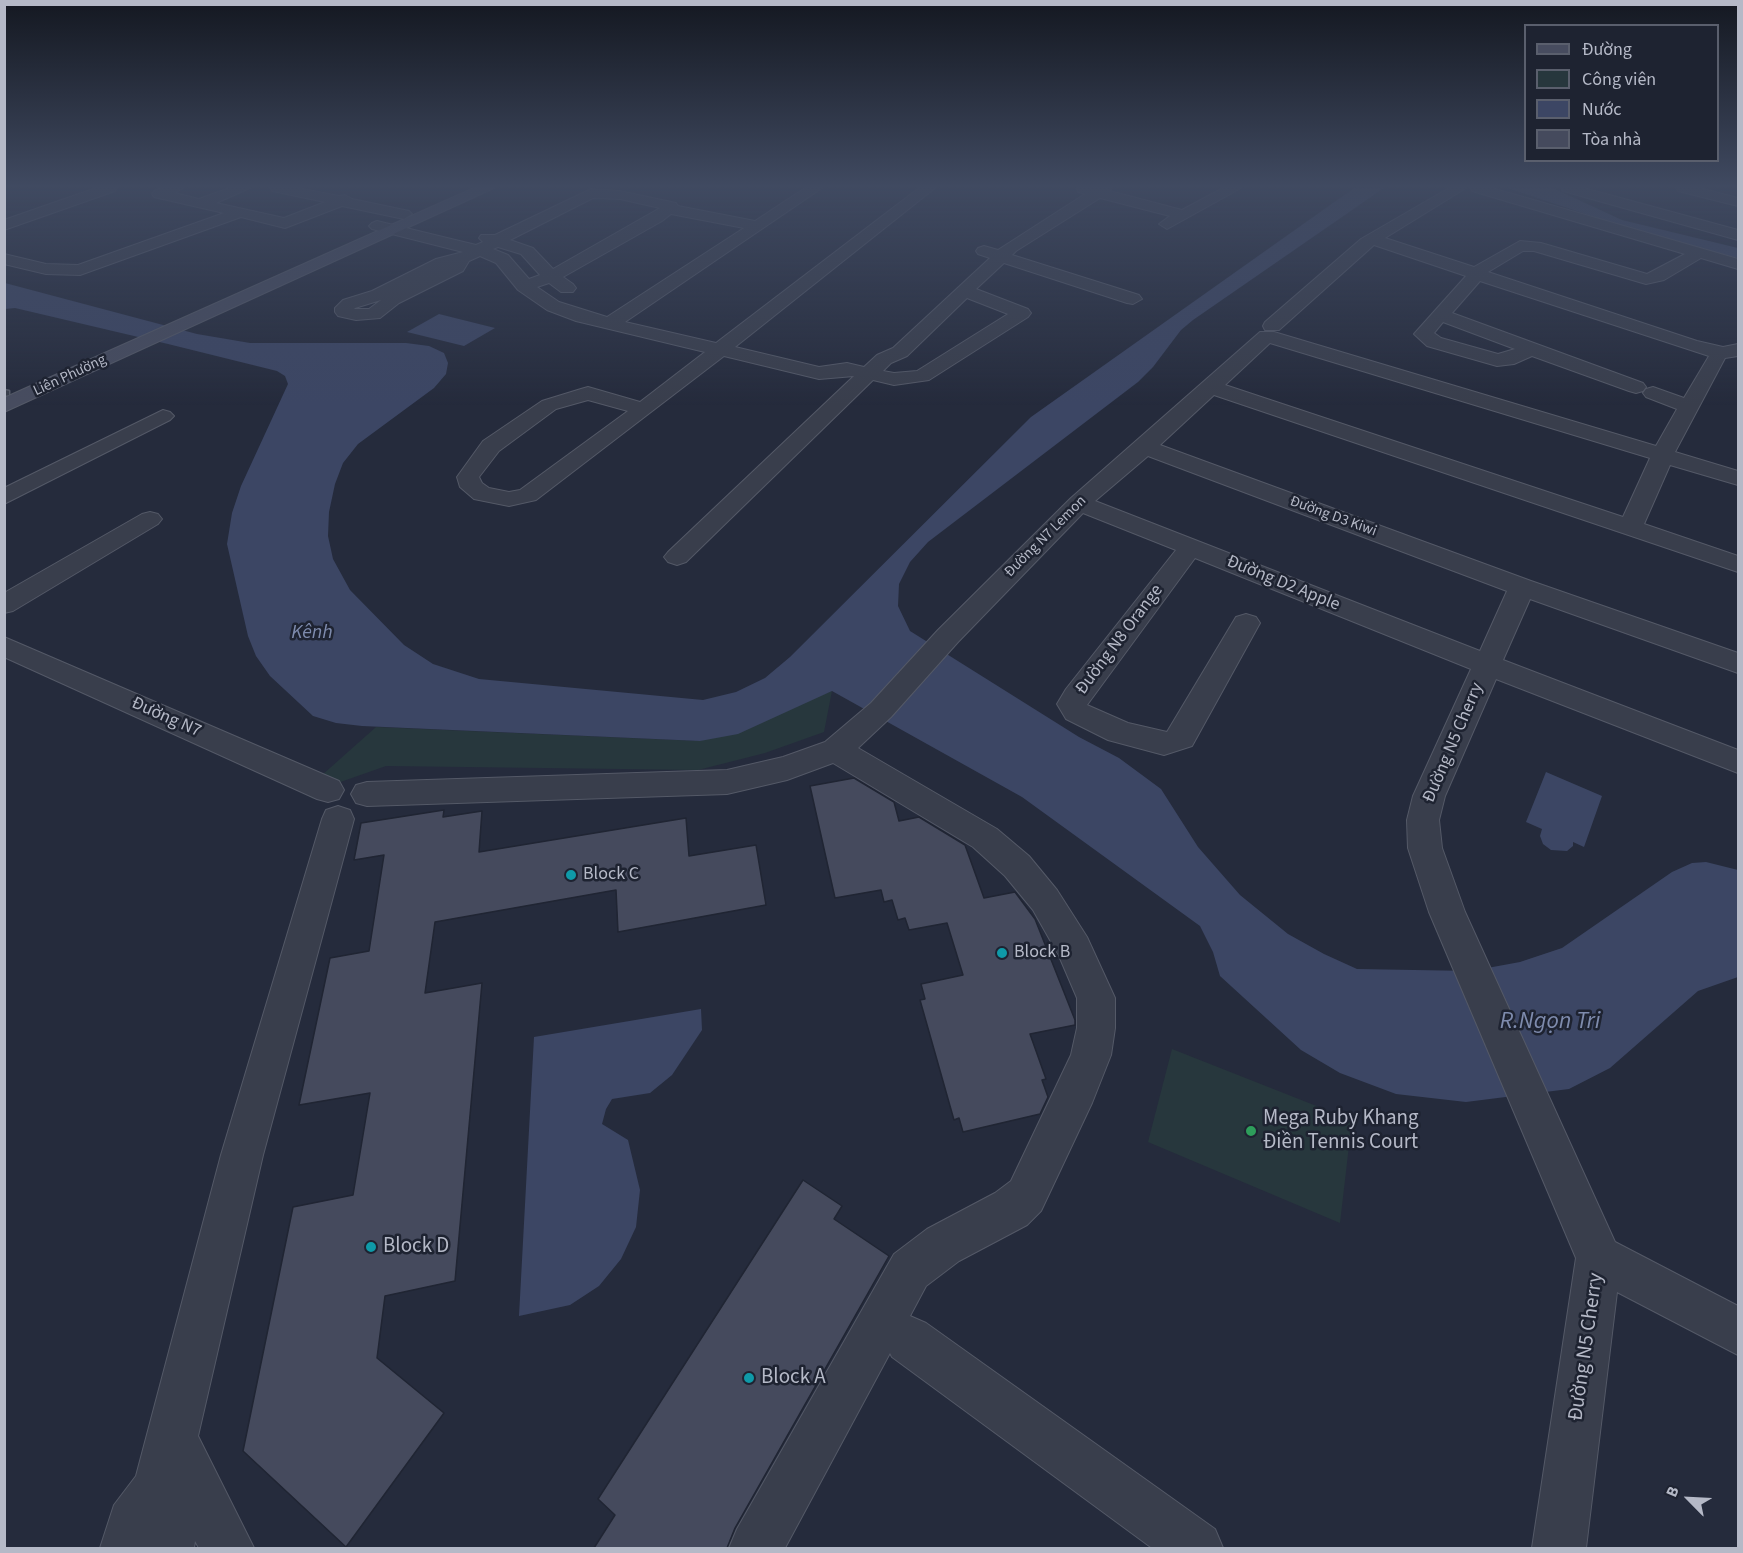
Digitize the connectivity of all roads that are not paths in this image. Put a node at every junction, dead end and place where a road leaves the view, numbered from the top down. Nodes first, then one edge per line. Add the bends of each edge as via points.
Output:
1 (10, 260) edge
2 (107, 260) edge
3 (312, 260) edge
4 (450, 260) edge
5 (465, 260) edge
6 (503, 260) edge
7 (535, 260) edge
8 (580, 260) edge
9 (705, 260) edge
10 (835, 260) edge
11 (974, 260) edge
12 (997, 260) edge
13 (1016, 260) edge
14 (1348, 260) edge
15 (1436, 260) edge
16 (1492, 260) edge
17 (1580, 260) edge
18 (1686, 260) edge
19 (1476, 274) junction
20 (551, 277) junction
21 (525, 286) junction
22 (965, 291) junction
23 (580, 295) dead end
24 (1133, 299) dead end
25 (609, 304) dead end
26 (630, 310) junction
27 (652, 315) dead end
28 (1440, 315) junction
29 (609, 324) junction
30 (1269, 331) junction
31 (740, 334) junction
32 (760, 339) dead end
33 (718, 340) junction
34 (128, 344) junction
35 (1531, 349) junction
36 (1738, 350) edge
37 (828, 355) dead end
38 (1716, 359) dead end
39 (866, 367) junction
40 (1210, 387) junction
41 (5, 393) edge
42 (4, 406) edge
43 (1690, 407) junction
44 (643, 409) junction
45 (163, 416) dead end
46 (1145, 447) junction
47 (1663, 454) junction
48 (1738, 478) edge
49 (4, 497) edge
50 (1079, 503) junction
51 (150, 519) dead end
52 (1631, 527) junction
53 (1191, 547) junction
54 (677, 557) dead end
55 (1738, 564) edge
56 (1522, 587) junction
57 (4, 605) edge
58 (1246, 623) dead end
59 (4, 646) edge
60 (1738, 663) edge
61 (1488, 665) junction
62 (836, 750) junction
63 (1738, 762) edge
64 (344, 801) junction
65 (1599, 1258) junction
66 (1738, 1332) edge
67 (909, 1340) dead end
68 (172, 1440) junction
69 (159, 1489) junction
70 (127, 1548) edge
71 (167, 1548) edge
72 (227, 1548) edge
73 (756, 1548) edge
74 (1196, 1548) edge
75 (1559, 1548) edge

1 - 2 street via 46,269 80,270
3 - 34 street
4 - 5 street via 378,296 349,304 344,312 374,314 393,299
6 - 21 street
7 - 20 street
8 - 20 street
9 - 26 street
10 - 31 street
11 - 39 street
12 - 22 street
13 - 24 street
14 - 30 street, Đường N7 Lemon
15 - 19 street
16 - 19 street
17 - 18 street via 1646,279
19 - 28 street
19 - 36 street via 1692,346 1724,352
20 - 21 street
20 - 23 street
21 - 29 street via 553,306
22 - 39 street via 900,352
22 - 39 street via 1022,313 922,376 894,379
25 - 26 street
26 - 27 street
26 - 29 street
28 - 35 street
28 - 35 street via 1424,333 1425,338 1497,360 1507,360
29 - 33 street
30 - 40 street, Đường N7 Lemon
30 - 47 street
31 - 32 street
31 - 33 street
33 - 39 street via 819,373
33 - 44 street
34 - 41 street, Liên Phường
34 - 42 street, Liên Phường
35 - 43 street
37 - 39 street
38 - 43 street
39 - 54 street
40 - 46 street, Đường N7 Lemon
40 - 52 street
43 - 47 street
44 - 44 street via 528,495 509,499 482,494 472,487 468,477 490,446 549,405 588,393
45 - 49 street
46 - 50 street, Đường N7 Lemon
46 - 56 street, Đường D3 Kiwi
47 - 48 street
47 - 52 street
50 - 53 street, Đường D2 Apple
50 - 62 street, Đường N7 Lemon via 948,636 882,710
51 - 57 street
52 - 55 street
53 - 58 street, Đường N8 Orange via 1076,696 1072,704 1076,712 1119,732 1164,744 1175,742 1181,738
53 - 61 street, Đường D2 Apple
56 - 60 street, Đường D3 Kiwi
56 - 61 street, Đường N5 Cherry
59 - 64 street, Đường N7
61 - 63 street, Đường D2 Apple
61 - 65 street, Đường N5 Cherry via 1429,796 1423,820 1425,848 1447,912
62 - 64 street via 787,768 727,782
62 - 73 street via 985,838 1017,866 1045,900 1074,948 1096,998 1096,1028 1078,1089 1026,1196 1011,1209 943,1245 910,1270
64 - 68 street via 242,1155
65 - 66 street
65 - 75 street, Đường N5 Cherry
67 - 74 street
68 - 69 street
68 - 72 street
69 - 70 street via 133,1524
69 - 71 street via 173,1516

